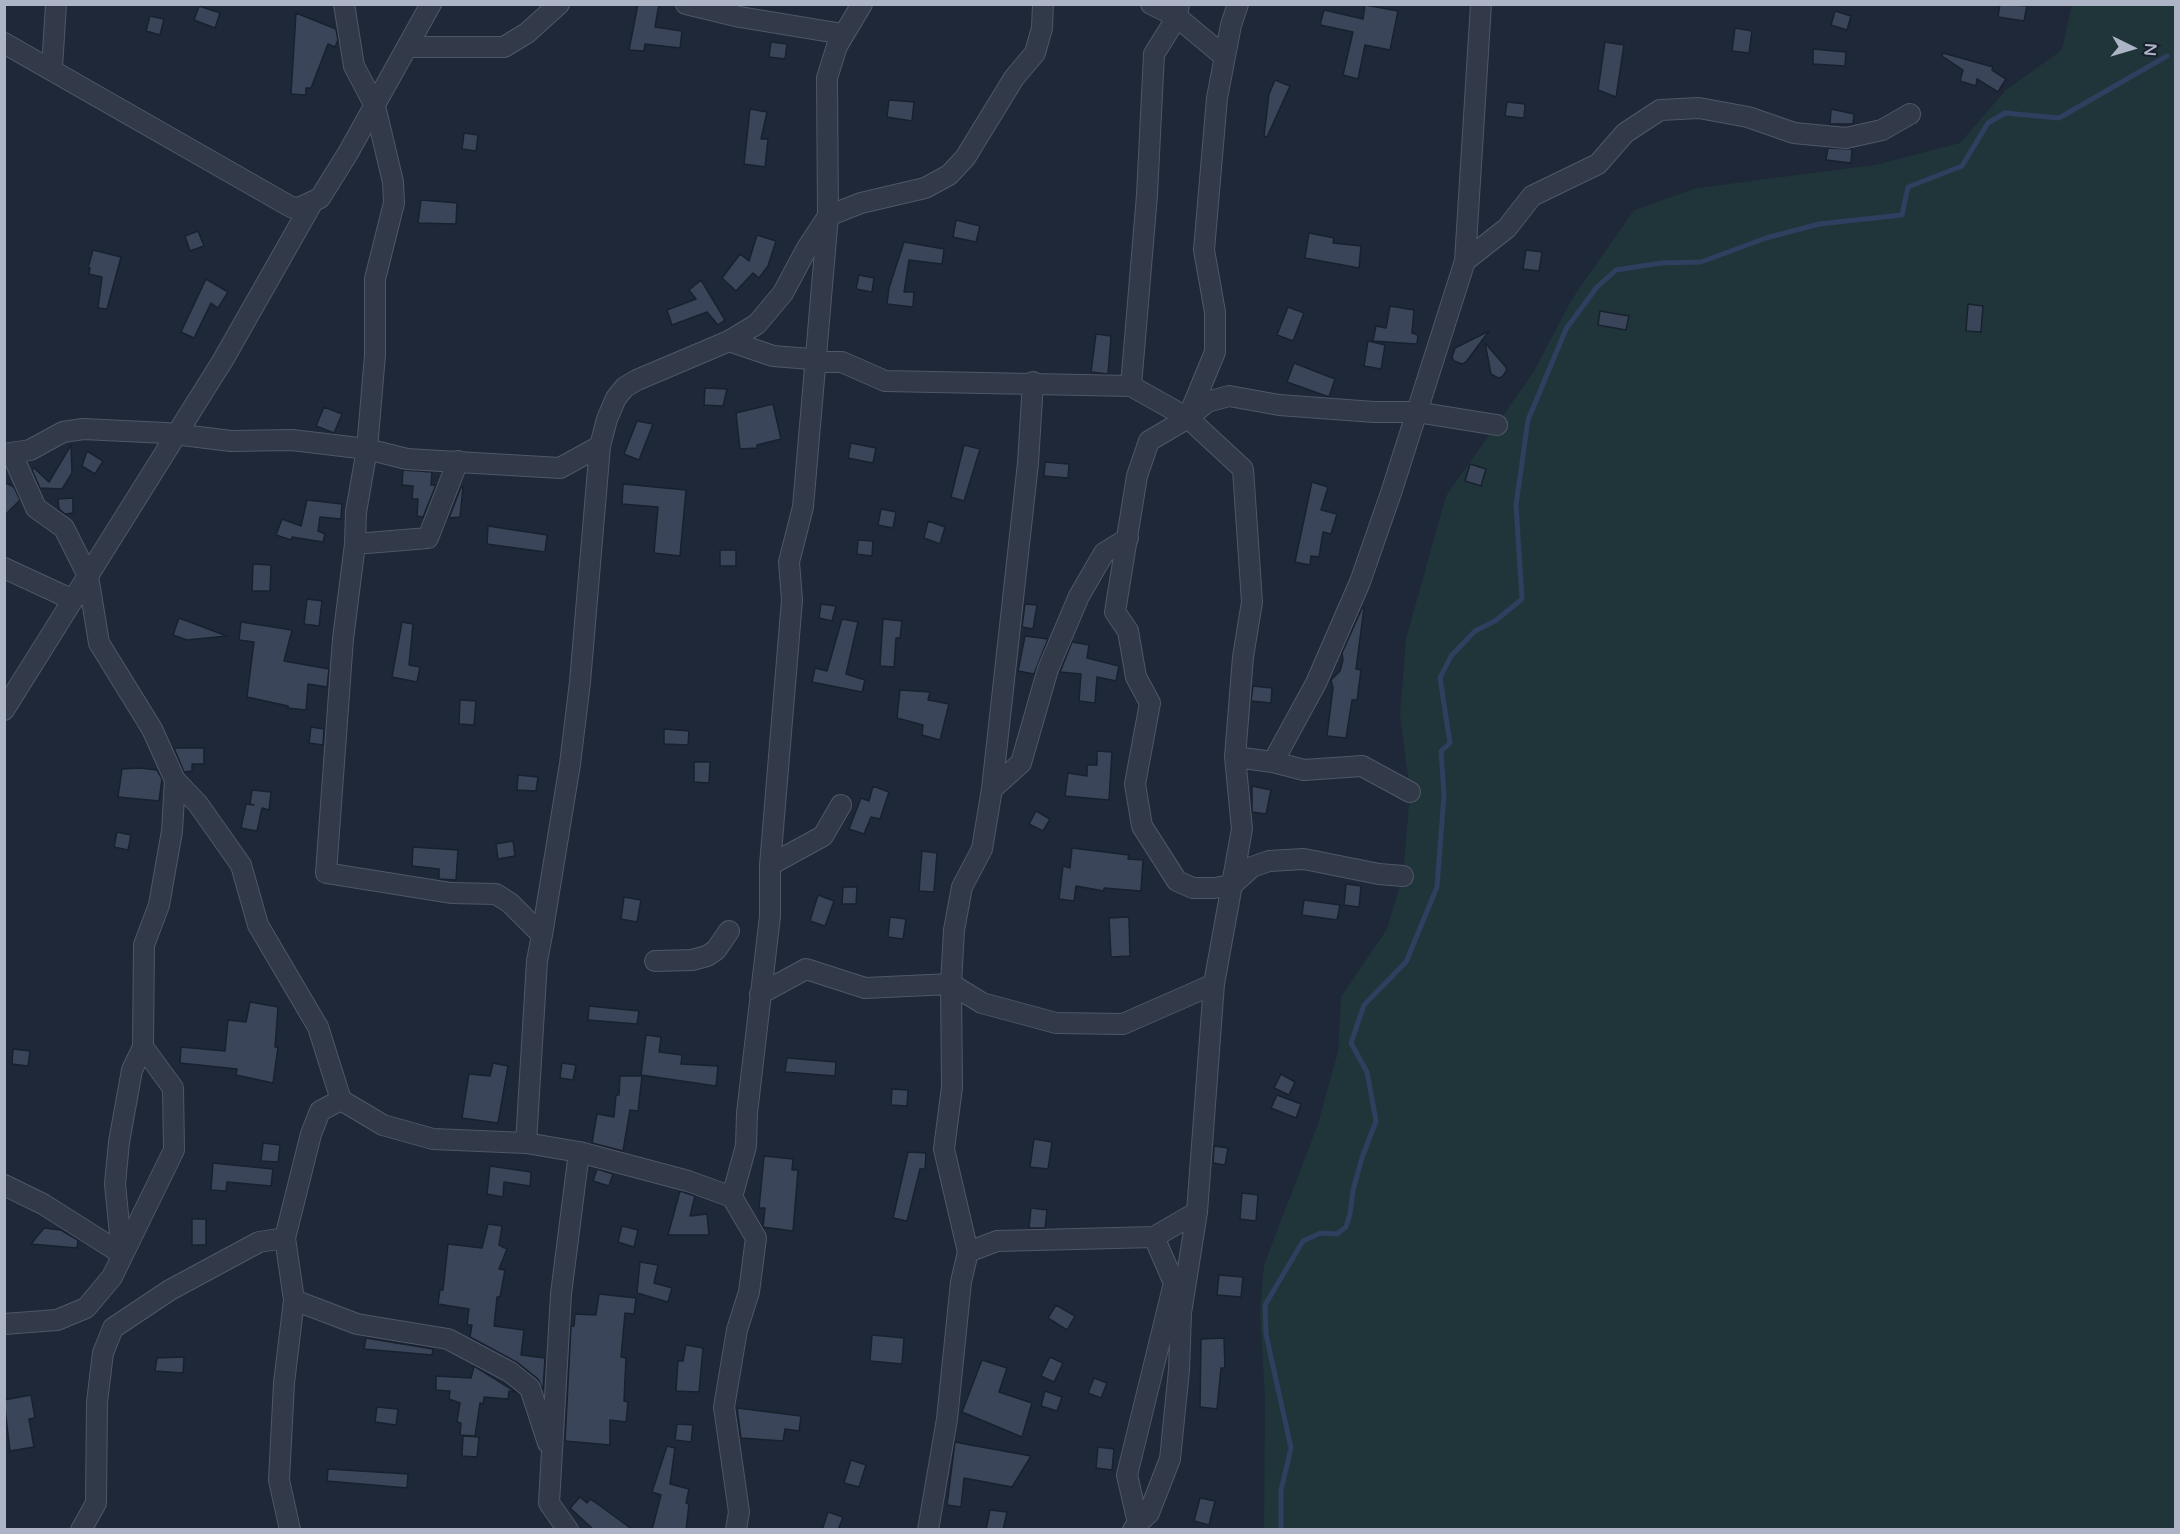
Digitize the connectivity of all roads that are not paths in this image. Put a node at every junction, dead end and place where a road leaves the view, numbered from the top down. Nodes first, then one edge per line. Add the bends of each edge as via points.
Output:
1 (56, 4) edge
2 (344, 4) edge
3 (431, 4) edge
4 (559, 4) edge
5 (686, 4) edge
6 (862, 4) edge
7 (1043, 4) edge
8 (1151, 4) edge
9 (1238, 4) edge
10 (1481, 4) edge
11 (736, 11) edge
12 (1178, 11) edge
13 (843, 34) junction
14 (4, 43) edge
15 (406, 47) junction
16 (1225, 57) junction
17 (51, 68) junction
18 (375, 106) junction
19 (1910, 114) dead end
20 (311, 205) junction
21 (828, 216) junction
22 (1465, 261) junction
23 (729, 341) junction
24 (814, 362) junction
25 (1033, 382) junction
26 (1131, 386) junction
27 (1416, 412) junction
28 (1188, 418) junction
29 (1497, 425) dead end
30 (177, 434) junction
31 (600, 446) junction
32 (367, 449) junction
33 (8, 454) edge
34 (458, 461) junction
35 (1128, 538) junction
36 (355, 544) junction
37 (4, 568) edge
38 (88, 576) junction
39 (72, 599) junction
40 (4, 710) edge
41 (1235, 757) junction
42 (1273, 762) junction
43 (175, 780) junction
44 (992, 789) junction
45 (1410, 792) dead end
46 (841, 805) dead end
47 (770, 865) junction
48 (1403, 876) dead end
49 (1232, 885) junction
50 (729, 931) dead end
51 (542, 935) junction
52 (654, 961) dead end
53 (951, 984) junction
54 (1214, 984) junction
55 (760, 994) junction
56 (143, 1047) junction
57 (341, 1100) junction
58 (526, 1143) junction
59 (579, 1152) junction
60 (4, 1185) edge
61 (732, 1197) junction
62 (1197, 1212) junction
63 (1154, 1237) junction
64 (285, 1238) junction
65 (968, 1252) junction
66 (122, 1254) junction
67 (294, 1300) junction
68 (4, 1324) edge
69 (551, 1451) junction
70 (1136, 1527) edge
71 (81, 1530) edge
72 (290, 1530) edge
73 (568, 1530) edge
74 (736, 1530) edge
75 (928, 1530) edge

1 - 17 street
2 - 18 street via 354,66
3 - 15 street
4 - 15 street via 522,37 504,47
5 - 11 street
6 - 13 street
7 - 21 street via 1035,53 1014,78 965,158 949,175 926,188 861,202
8 - 12 street
9 - 16 street
10 - 22 street
11 - 13 street
12 - 16 street
12 - 26 street via 1154,54
13 - 21 street via 832,60 825,95
14 - 17 street
15 - 18 street
16 - 28 street via 1217,98 1204,250 1215,312 1215,352
17 - 20 street via 293,208
18 - 20 street via 320,198
18 - 32 street via 393,182 394,203 375,279 375,355
19 - 22 street via 1882,130 1846,138 1794,133 1748,117 1699,108 1660,110 1625,133 1598,164 1532,196 1507,228
20 - 30 street
21 - 23 street via 783,293 757,324
21 - 24 street
22 - 27 street
23 - 24 street via 773,356
23 - 31 street via 625,387 607,419
24 - 25 street via 842,362 885,381
24 - 47 street via 803,507 789,562 792,600
25 - 26 street
25 - 44 street via 1028,463
26 - 28 street
27 - 28 street via 1279,405 1229,396 1207,402
27 - 29 street
27 - 42 street via 1360,582 1316,683
28 - 35 street via 1149,441 1137,476
28 - 41 street via 1243,469 1252,602
30 - 32 street via 231,441 292,440
30 - 33 street via 83,429 63,432 30,450
30 - 38 street
31 - 34 street via 560,468
31 - 51 street via 580,682
32 - 34 street via 407,459
32 - 36 street via 356,512
33 - 38 street via 36,508 64,528
34 - 36 street via 428,538
35 - 44 street via 1104,553 1078,596 1048,669 1021,763
35 - 49 street via 1115,612 1128,631 1136,677 1150,703 1135,784 1142,826 1177,882 1193,888
36 - 51 street via 343,639 326,873 451,893 496,894
37 - 39 street
38 - 39 street
38 - 43 street via 99,643 152,729
39 - 40 street
41 - 42 street
41 - 49 street via 1242,830
42 - 45 street via 1304,770 1362,766
43 - 56 street via 172,831 159,905 144,945
43 - 57 street via 198,804 241,865 258,924 318,1027
44 - 53 street via 982,849 962,887 954,930
46 - 47 street via 823,836
47 - 55 street via 770,916
48 - 49 street via 1304,859 1269,861 1252,867
49 - 54 street
50 - 52 street via 707,956
51 - 58 street
53 - 54 street via 982,1003 1056,1023 1123,1024
53 - 55 street via 865,988 806,969
53 - 65 street via 952,1087 944,1149
54 - 62 street
55 - 61 street via 746,1146
56 - 66 street via 132,1070 118,1142 115,1184
56 - 66 street via 173,1088 174,1150
57 - 58 street via 383,1125 433,1139
57 - 64 street via 320,1111
58 - 59 street
59 - 61 street
59 - 69 street via 561,1294
60 - 66 street via 43,1204
61 - 74 street via 756,1238 750,1292 737,1330 724,1407 739,1512
62 - 63 street
62 - 70 street via 1181,1313 1170,1459 1149,1513
63 - 65 street via 997,1240
63 - 70 street via 1174,1283 1126,1475
64 - 67 street
64 - 71 street via 259,1242 170,1290 113,1328 103,1353 97,1402 96,1503
65 - 75 street
66 - 68 street via 112,1277 86,1308 57,1320
67 - 69 street via 357,1324 448,1339 510,1372 530,1388
67 - 72 street via 284,1383 279,1480
69 - 73 street via 549,1503

